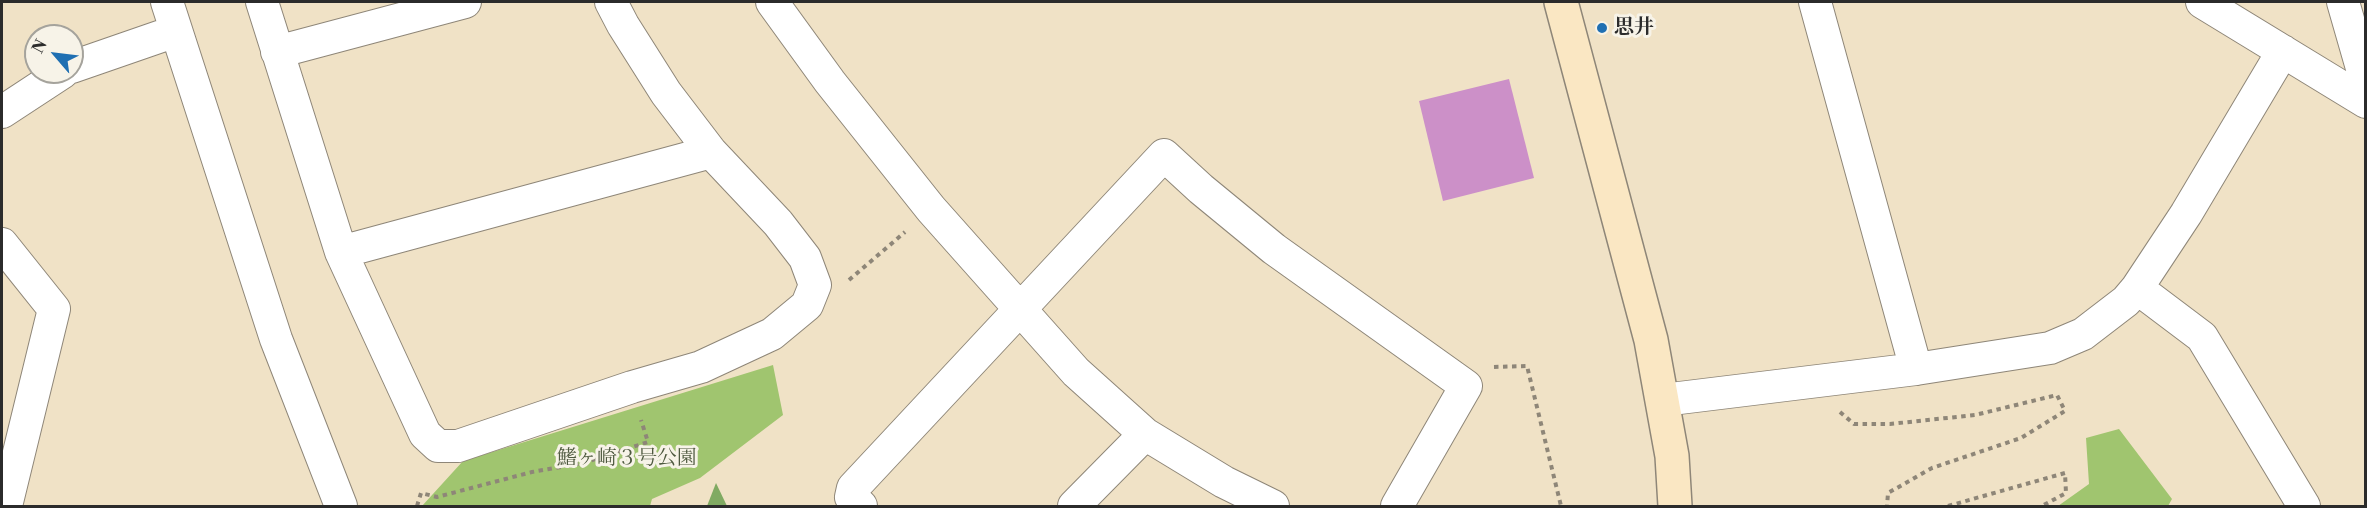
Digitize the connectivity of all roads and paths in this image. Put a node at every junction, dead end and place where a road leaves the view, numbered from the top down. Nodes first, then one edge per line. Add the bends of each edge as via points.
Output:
1 (167, 2) edge
2 (262, 2) edge
3 (465, 2) edge
4 (611, 2) edge
5 (772, 2) edge
6 (1561, 2) edge
7 (1815, 2) edge
8 (2202, 2) edge
9 (2352, 12) edge
10 (176, 31) junction
11 (2283, 51) junction
12 (277, 52) junction
13 (84, 63) edge
14 (2366, 82) edge
15 (45, 84) edge
16 (2366, 102) edge
17 (2, 112) edge
18 (711, 152) junction
19 (931, 209) junction
20 (2, 244) edge
21 (341, 252) junction
22 (815, 285) junction
23 (2137, 288) junction
24 (1019, 310) junction
25 (1916, 369) junction
26 (1834, 378) junction
27 (1466, 386) junction
28 (1663, 400) junction
29 (1145, 434) junction
30 (648, 442) dead end
31 (330, 503) edge
32 (6, 507) edge
33 (417, 507) edge
34 (861, 507) edge
35 (1074, 507) edge
36 (1274, 507) edge
37 (1397, 507) edge
38 (1561, 507) edge
39 (1675, 507) edge
40 (1887, 507) edge
41 (1948, 507) edge
42 (2042, 507) edge
43 (2304, 507) edge

1 - 10 street
2 - 12 street
3 - 12 street
4 - 18 street via 666,93
5 - 19 street
6 - 28 street via 1651,340
7 - 25 street
8 - 11 street
9 - 14 street
10 - 13 street
10 - 31 street
11 - 16 street
11 - 23 street
12 - 21 street
15 - 17 street
18 - 21 street
18 - 22 street via 778,223 805,258
19 - 22 path via 841,287
19 - 24 street
20 - 32 street via 54,309
21 - 22 street via 425,434 438,446 458,446 701,367 772,334 807,305
23 - 25 street via 2083,334 2050,348
23 - 43 street via 2202,337
24 - 27 street via 1164,155 1274,249
24 - 29 street via 1077,372
24 - 34 street via 853,488 851,497
25 - 26 street
26 - 28 street
26 - 40 path via 1841,414 1854,424 1975,415 2057,395 2065,411 2021,438 1932,468 1888,493
27 - 37 street
27 - 38 path via 1473,368 1527,366
28 - 39 street
29 - 35 street
29 - 36 street
30 - 33 path via 583,463 437,497 421,493
41 - 42 path via 2065,473 2066,493

